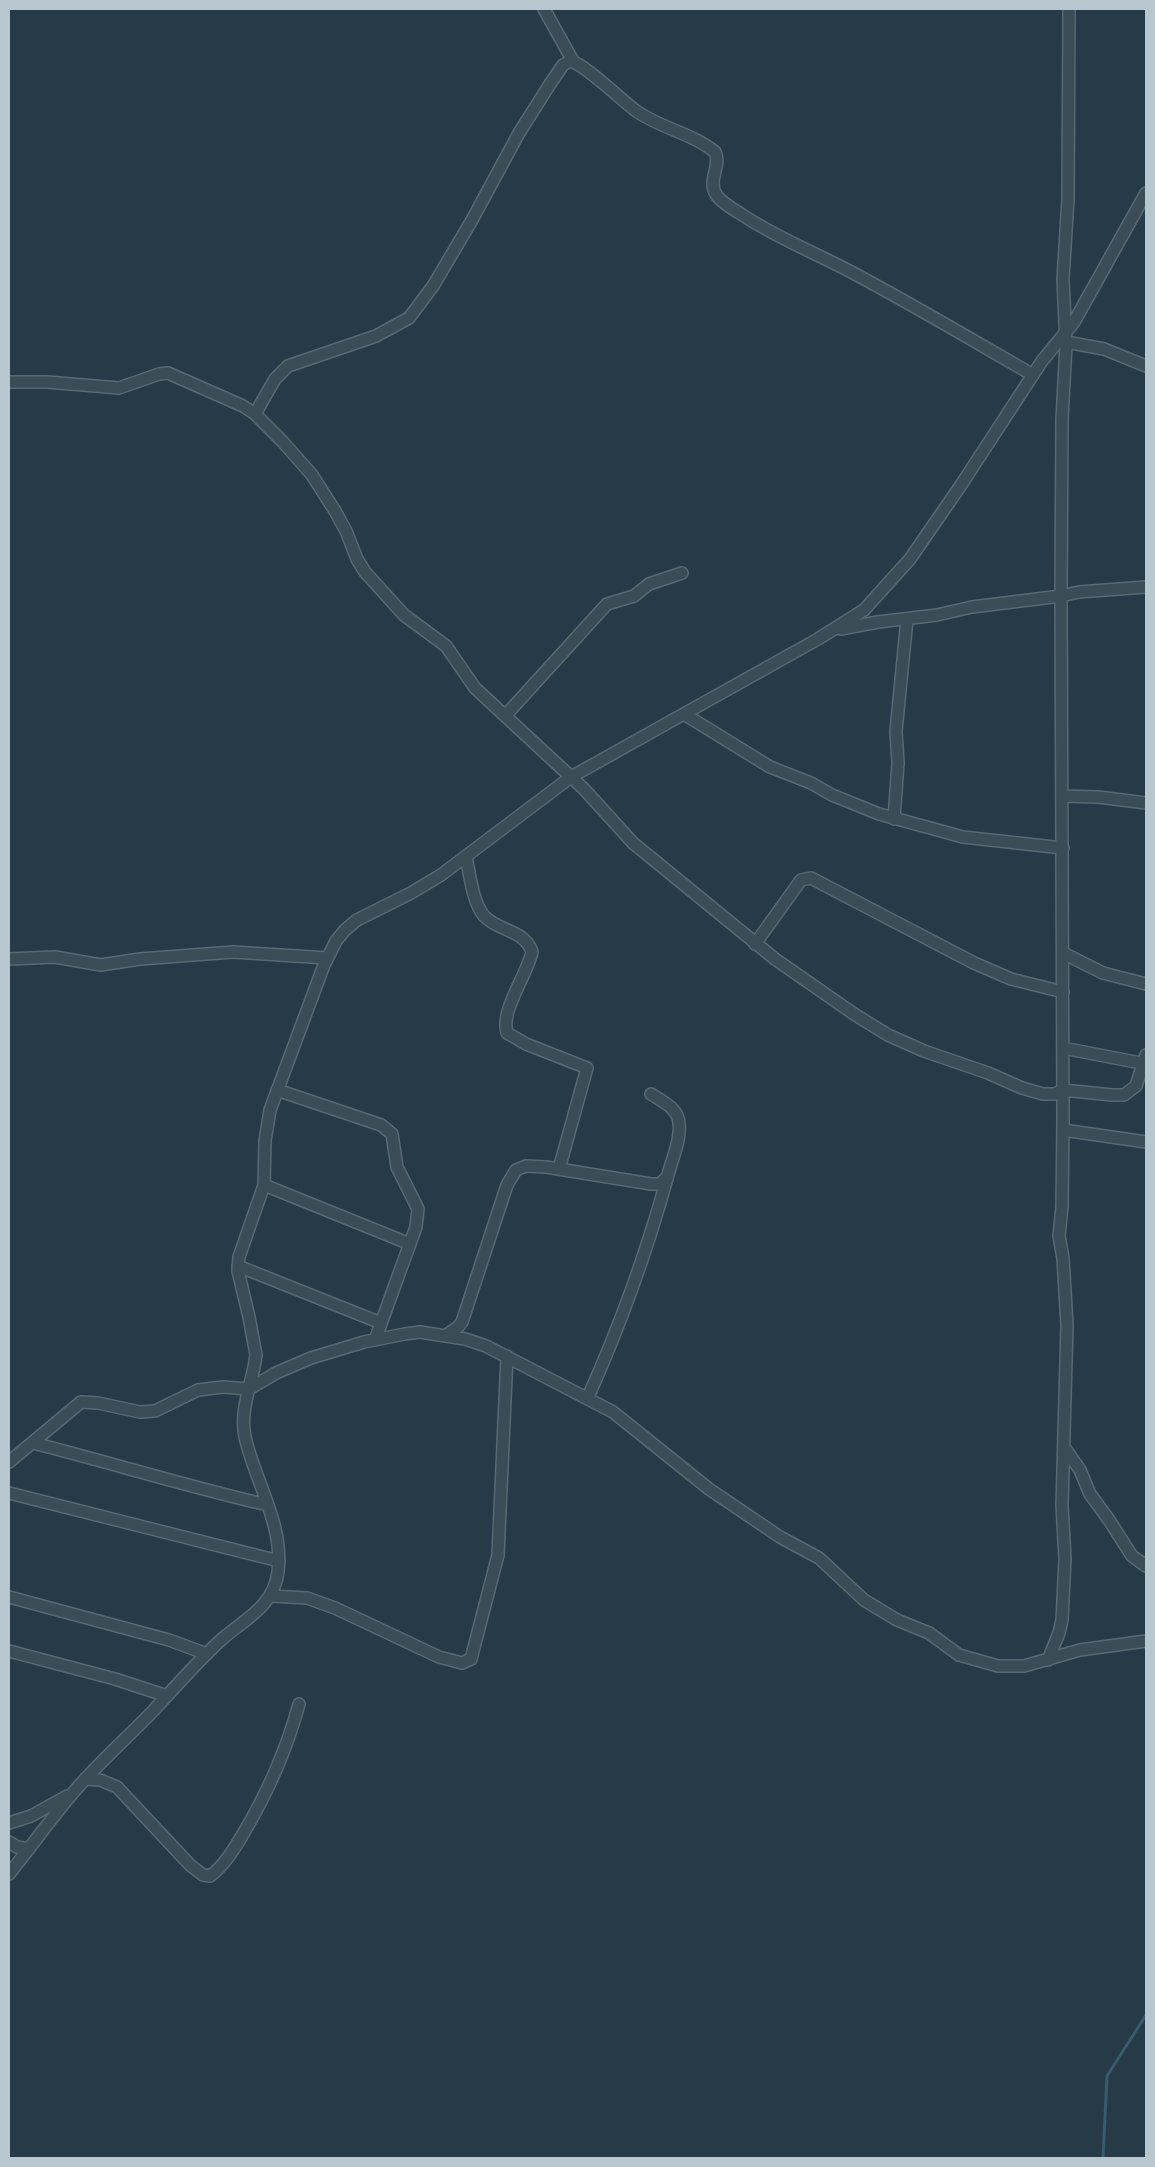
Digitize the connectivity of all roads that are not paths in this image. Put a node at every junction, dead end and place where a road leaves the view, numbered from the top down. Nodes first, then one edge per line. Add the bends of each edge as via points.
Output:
1 (544, 9) edge
2 (1069, 9) edge
3 (573, 61) junction
4 (1146, 194) edge
5 (1065, 338) junction
6 (1146, 366) edge
7 (1033, 375) junction
8 (9, 382) edge
9 (255, 414) junction
10 (682, 573) dead end
11 (1146, 587) edge
12 (1061, 596) junction
13 (907, 619) junction
14 (832, 631) junction
15 (684, 714) junction
16 (504, 716) junction
17 (571, 777) junction
18 (1062, 796) junction
19 (1146, 803) edge
20 (894, 819) junction
21 (1063, 848) junction
22 (466, 856) junction
23 (755, 944) junction
24 (1062, 953) junction
25 (327, 958) junction
26 (9, 960) edge
27 (1146, 984) edge
28 (1063, 992) junction
29 (1063, 1048) junction
30 (1146, 1061) edge
31 (277, 1090) junction
32 (1063, 1090) junction
33 (651, 1094) dead end
34 (1063, 1130) junction
35 (1146, 1142) edge
36 (559, 1169) junction
37 (667, 1177) junction
38 (264, 1185) junction
39 (410, 1244) junction
40 (238, 1266) junction
41 (381, 1323) junction
42 (444, 1336) junction
43 (375, 1340) junction
44 (507, 1356) junction
45 (249, 1389) junction
46 (588, 1397) junction
47 (33, 1444) junction
48 (1064, 1447) junction
49 (9, 1462) edge
50 (9, 1493) edge
51 (268, 1506) junction
52 (279, 1562) junction
53 (1146, 1566) edge
54 (271, 1596) junction
55 (9, 1597) edge
56 (1146, 1641) edge
57 (9, 1651) edge
58 (207, 1654) junction
59 (1048, 1660) junction
60 (167, 1696) junction
61 (299, 1704) dead end
62 (85, 1779) junction
63 (71, 1794) junction
64 (9, 1823) edge
65 (9, 1842) edge
66 (29, 1849) junction
67 (9, 1874) edge

1 - 3 street
2 - 5 street
3 - 7 street via 637,112 715,152 714,190 717,197 738,213 777,237 855,274
3 - 9 street via 565,63 558,71 519,133 433,286 409,318 376,336 288,366 274,379
4 - 5 street
5 - 6 street
5 - 7 street via 1049,352
5 - 12 street
7 - 14 street via 910,559 864,610
8 - 9 street via 119,388 158,374 168,374
9 - 16 street via 312,475 365,572 404,615 446,646 466,679
10 - 16 street via 649,584 634,596 608,604
11 - 12 street
12 - 13 street
12 - 18 street
13 - 14 street
13 - 20 street via 896,731 898,772
14 - 15 street
15 - 17 street
15 - 20 street via 770,767 849,803
16 - 17 street
17 - 22 street
17 - 23 street via 633,843
18 - 19 street
18 - 21 street
20 - 21 street via 963,837
21 - 24 street
22 - 25 street via 411,893 357,920 344,930
22 - 36 street via 484,916 528,942 532,952 509,1008 505,1024 507,1033 587,1068
23 - 28 street via 796,887 804,878 810,878 974,963 1011,979
23 - 32 street via 888,1035 1036,1093 1049,1095
24 - 27 street via 1103,972
24 - 28 street
25 - 26 street via 233,952 101,965 55,957
25 - 31 street
28 - 29 street
29 - 30 street
29 - 32 street
30 - 32 street via 1136,1086 1124,1095
31 - 38 street via 265,1141
31 - 39 street via 381,1125 390,1131 397,1167 418,1209
32 - 34 street
33 - 37 street via 669,1105 679,1122
34 - 35 street
34 - 48 street via 1059,1236 1067,1325
36 - 37 street via 651,1184 660,1184
36 - 42 street via 526,1166 512,1175 462,1322
37 - 46 street via 636,1275
38 - 39 street
38 - 40 street via 242,1242
39 - 41 street
40 - 41 street
40 - 45 street via 256,1355
41 - 43 street
42 - 43 street via 420,1332
42 - 44 street via 474,1342
43 - 45 street via 311,1358
44 - 46 street
44 - 54 street via 498,1555 471,1659 462,1663 439,1657 307,1598
45 - 47 street via 211,1387 148,1412 81,1402
45 - 51 street via 244,1409 245,1437
46 - 59 street via 613,1412 727,1502 819,1558 855,1593 897,1620 929,1633 968,1659 998,1666 1029,1665
47 - 49 street
47 - 51 street
48 - 53 street via 1080,1470 1090,1494 1132,1556
48 - 59 street via 1064,1585 1059,1633
50 - 52 street
51 - 52 street
52 - 54 street
54 - 58 street
55 - 58 street via 169,1640
56 - 59 street via 1080,1650
57 - 60 street
58 - 60 street
60 - 62 street
61 - 62 street via 281,1762 269,1787 232,1851 210,1876 190,1865 117,1787 100,1780
62 - 63 street
63 - 64 street via 31,1816
63 - 66 street
65 - 66 street
66 - 67 street

